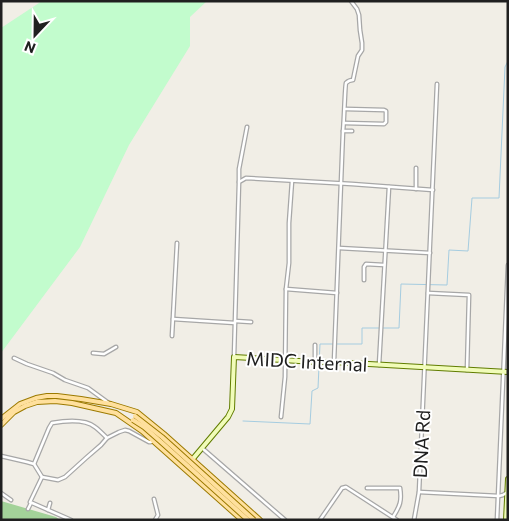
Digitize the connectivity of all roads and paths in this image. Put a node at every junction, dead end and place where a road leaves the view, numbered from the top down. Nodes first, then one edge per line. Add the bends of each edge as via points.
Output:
1 (351, 1) edge
2 (437, 84) dead end
3 (345, 109) junction
4 (344, 123) junction
5 (247, 128) dead end
6 (344, 131) junction
7 (352, 132) dead end
8 (416, 168) dead end
9 (292, 181) junction
10 (239, 182) junction
11 (342, 183) junction
12 (389, 187) junction
13 (416, 189) junction
14 (433, 190) junction
15 (178, 243) dead end
16 (339, 248) junction
17 (385, 251) junction
18 (430, 253) junction
19 (384, 265) junction
20 (508, 265) edge
21 (364, 280) dead end
22 (286, 289) junction
23 (428, 292) junction
24 (337, 293) junction
25 (173, 319) junction
26 (235, 322) junction
27 (251, 322) dead end
28 (172, 336) dead end
29 (315, 345) dead end
30 (116, 347) dead end
31 (93, 353) dead end
32 (234, 357) junction
33 (14, 358) dead end
34 (284, 360) junction
35 (315, 362) junction
36 (334, 362) junction
37 (379, 365) junction
38 (425, 368) junction
39 (467, 370) junction
40 (506, 372) edge
41 (111, 404) junction
42 (118, 407) junction
43 (116, 413) junction
44 (134, 418) junction
45 (281, 418) dead end
46 (1, 419) edge
47 (1, 424) edge
48 (136, 428) junction
49 (161, 431) junction
50 (133, 433) junction
51 (107, 438) junction
52 (153, 440) junction
53 (202, 448) junction
54 (1, 456) edge
55 (193, 459) junction
56 (34, 464) junction
57 (185, 469) junction
58 (42, 477) junction
59 (508, 479) edge
60 (367, 488) dead end
61 (419, 492) junction
62 (1, 493) edge
63 (507, 495) edge
64 (498, 496) junction
65 (154, 499) dead end
66 (11, 500) dead end
67 (31, 503) junction
68 (50, 503) dead end
69 (28, 508) dead end
70 (48, 510) junction
71 (394, 517) junction
72 (65, 518) edge
73 (71, 520) edge
74 (156, 520) edge
75 (242, 520) edge
76 (248, 520) edge
77 (254, 520) edge
78 (260, 520) edge
79 (285, 520) edge
80 (320, 520) edge
81 (397, 520) edge
82 (414, 520) edge
83 (497, 520) edge
84 (506, 520) edge

1 - 3 street via 359,15 362,50 353,80 346,84
2 - 14 street, DNA Rd
3 - 4 street
3 - 4 street via 384,110 386,122
4 - 6 street
5 - 10 street
6 - 7 street
6 - 11 street
8 - 13 street
9 - 10 street via 246,178
9 - 11 street
9 - 22 street
10 - 26 street
11 - 12 street
11 - 16 street
12 - 13 street
12 - 17 street
13 - 14 street
14 - 18 street, DNA Rd
15 - 25 street
16 - 17 street
16 - 24 street
17 - 18 street
17 - 19 street
18 - 23 street, DNA Rd
19 - 21 street via 366,264
19 - 37 street
20 - 40 street
22 - 24 street
22 - 34 street
23 - 38 street, DNA Rd
23 - 39 street via 469,295
24 - 36 street
25 - 26 street
25 - 28 street
26 - 27 street
26 - 32 street
29 - 35 street
30 - 31 street via 104,354
32 - 34 street, MIDC Internal
32 - 53 street, MIDC Internal via 232,409
33 - 41 street via 88,388
34 - 35 street, MIDC Internal
34 - 45 street
35 - 36 street, MIDC Internal
36 - 37 street, MIDC Internal
37 - 38 street, MIDC Internal
38 - 39 street, MIDC Internal
38 - 61 street, DNA Rd
39 - 40 street, MIDC Internal
40 - 64 street
41 - 42 main road
41 - 46 main road via 47,396 20,404
42 - 44 main road
42 - 49 main road via 137,412
43 - 44 main road
43 - 47 main road via 72,403 37,402 14,412
43 - 48 main road
44 - 76 main road, bridge
44 - 77 main road, bridge via 162,437
48 - 50 street
48 - 52 main road
49 - 52 street
49 - 55 main road
50 - 51 street via 125,430
50 - 52 street via 149,442
51 - 56 street via 88,423 52,423
51 - 58 street via 65,476 58,480
52 - 57 main road
53 - 55 street, MIDC Internal
53 - 79 street
54 - 56 street
55 - 57 street, MIDC Internal
55 - 78 main road
56 - 58 street
57 - 75 main road
58 - 67 street
59 - 63 street
60 - 71 street via 400,488 400,506
61 - 64 street
61 - 82 street, DNA Rd
62 - 66 street
63 - 64 street
63 - 84 street
64 - 83 street
65 - 74 street
67 - 69 street
67 - 70 street
68 - 70 street
70 - 72 street
71 - 80 street via 346,487 342,488
71 - 81 street
72 - 73 street

